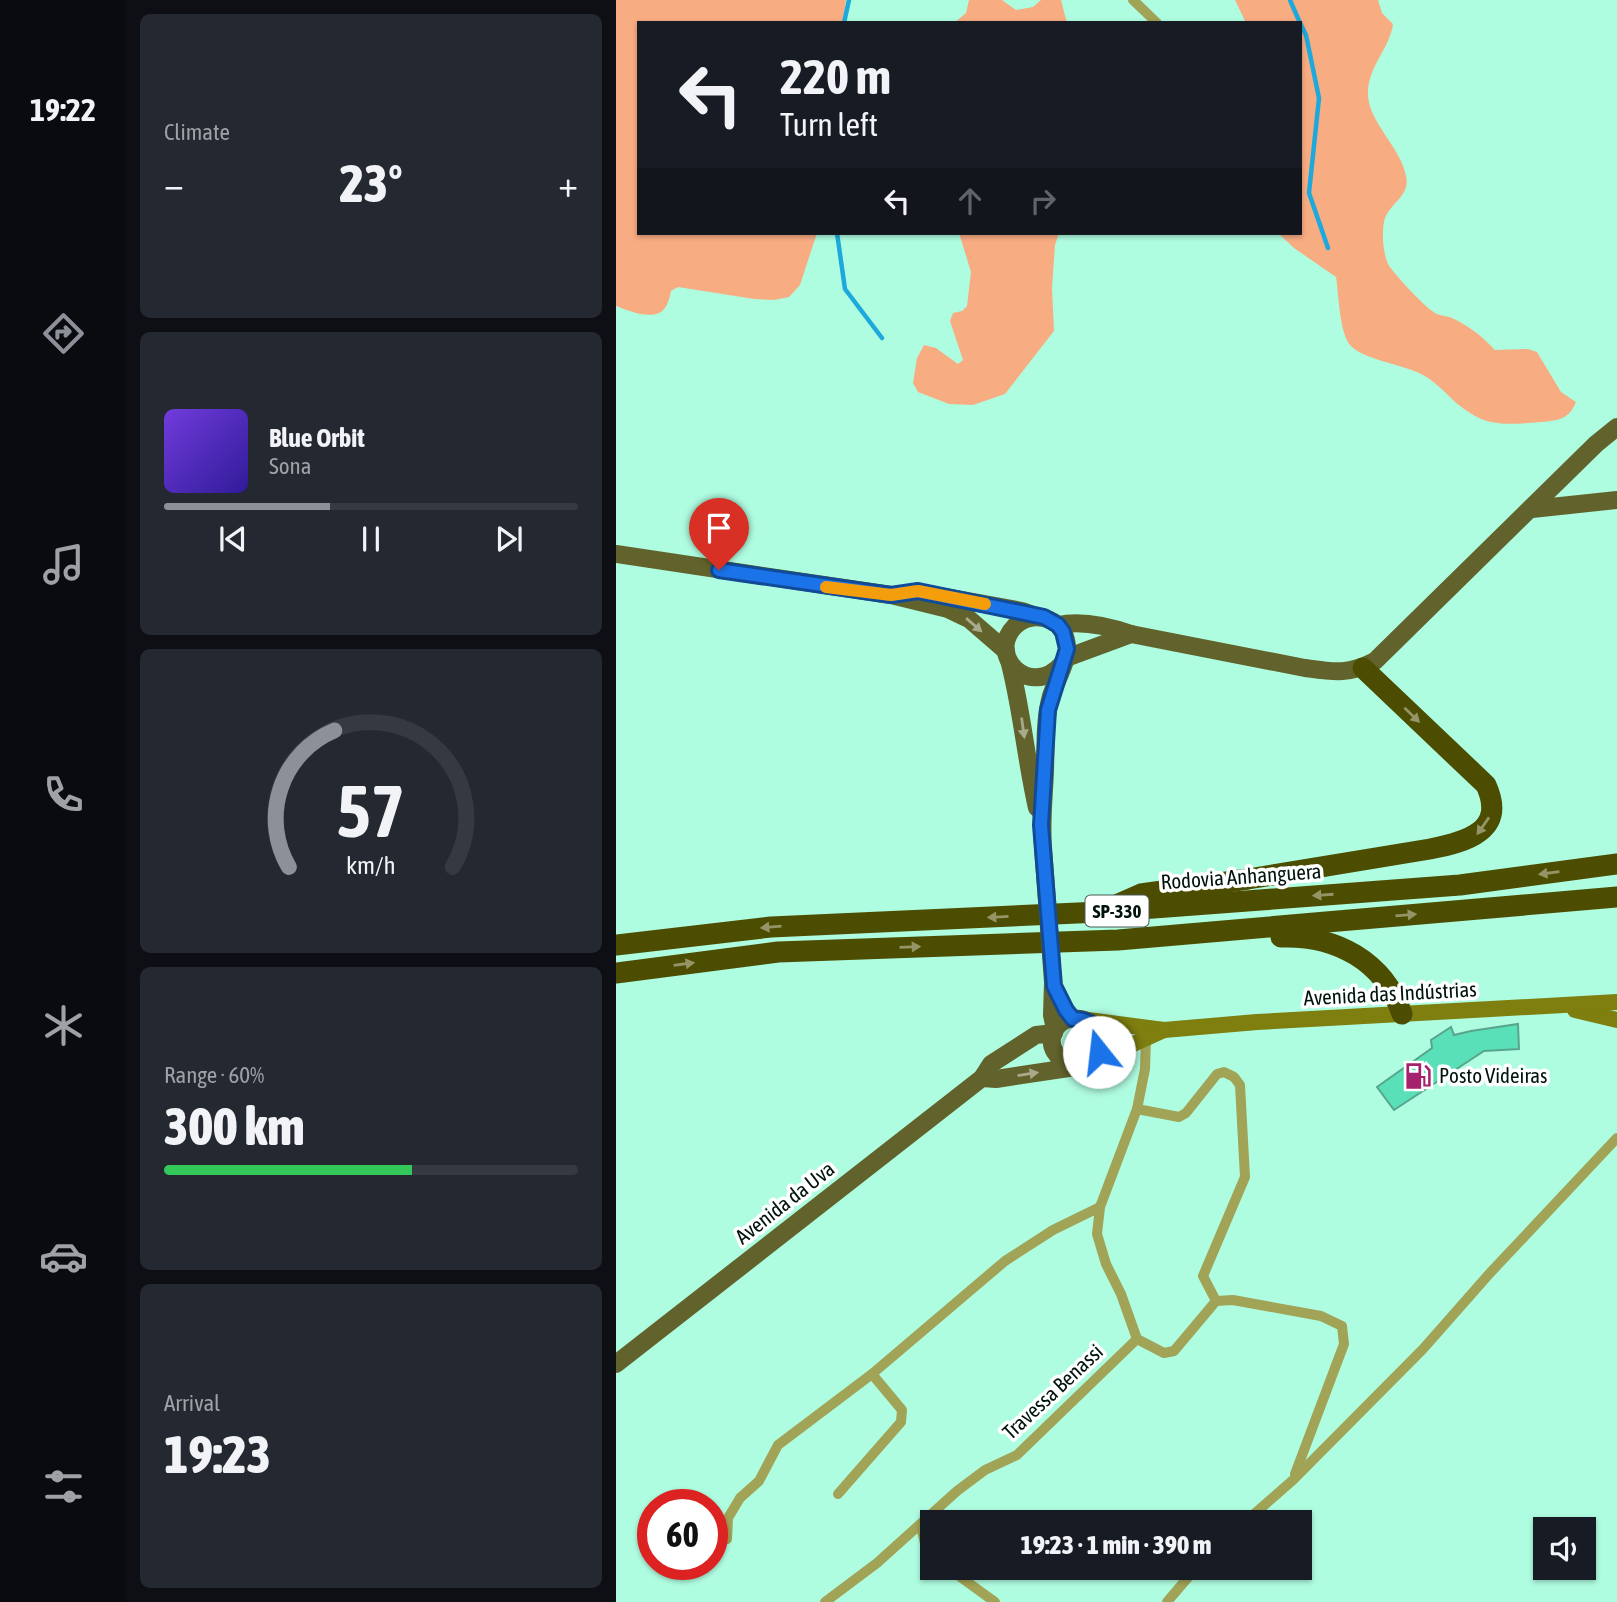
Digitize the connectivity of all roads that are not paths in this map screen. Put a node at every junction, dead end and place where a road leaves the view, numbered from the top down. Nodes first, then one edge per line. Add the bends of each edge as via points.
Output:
1 (1133, 0) edge
2 (1155, 21) edge
3 (1617, 427) edge
4 (1574, 467) junction
5 (1617, 500) edge
6 (1592, 502) junction
7 (1532, 509) junction
8 (616, 554) edge
9 (891, 595) junction
10 (1036, 617) junction
11 (1058, 625) junction
12 (1130, 634) junction
13 (1008, 656) junction
14 (1064, 661) junction
15 (1363, 668) junction
16 (1041, 825) junction
17 (1617, 864) edge
18 (1617, 897) edge
19 (1100, 912) junction
20 (1118, 940) junction
21 (616, 945) edge
22 (616, 974) edge
23 (1054, 984) junction
24 (1614, 1003) edge
25 (1562, 1007) junction
26 (1402, 1014) junction
27 (1081, 1020) junction
28 (1617, 1020) edge
29 (1164, 1030) junction
30 (1054, 1031) junction
31 (1146, 1038) junction
32 (1095, 1058) junction
33 (1074, 1066) junction
34 (982, 1078) junction
35 (1137, 1109) junction
36 (1617, 1138) edge
37 (1100, 1207) junction
38 (1216, 1300) junction
39 (1137, 1339) junction
40 (616, 1364) edge
41 (872, 1374) junction
42 (1293, 1480) junction
43 (838, 1494) dead end
44 (937, 1510) edge
45 (1259, 1510) edge
46 (728, 1518) edge
47 (920, 1526) edge
48 (965, 1580) edge
49 (1186, 1580) edge
50 (825, 1602) edge
51 (995, 1602) edge
52 (1167, 1602) edge

1 - 2 street
3 - 4 main road
4 - 6 main road via 1572,484
4 - 7 main road
5 - 6 main road
6 - 7 main road
7 - 15 main road
8 - 9 main road
9 - 10 main road via 918,591
9 -> 13 main road via 969,619
10 - 11 main road
10 - 13 main road via 1010,632
11 - 12 main road via 1072,622
11 - 14 main road via 1066,640
12 - 14 main road
12 - 15 main road via 1306,668 1352,672
13 - 14 main road via 1015,670 1035,678 1055,672
13 -> 16 main road
14 - 16 main road via 1048,710
15 -> 19 highway via 1486,785 1492,811 1477,835 1417,851 1142,894
16 - 23 main road, bridge
17 -> 19 highway, Rodovia Anhanguera / SP-330 via 1460,885
20 -> 18 highway, SP-330
19 -> 21 highway, Rodovia Anhanguera / SP-330 via 771,927
22 -> 20 highway, SP-330 via 778,952
20 - 26 highway via 1322,940 1363,958 1396,996
23 - 27 main road via 1066,1010
23 - 30 main road
24 - 25 main road, Avenida das Indústrias
25 - 26 main road, Avenida das Indústrias
25 - 28 main road
26 - 29 main road, Avenida das Indústrias
27 - 29 main road, Avenida das Indústrias
27 - 30 main road
27 - 32 main road via 1094,1024 1101,1038
29 - 31 main road, Avenida das Indústrias
30 - 33 main road via 1054,1051
30 - 34 main road, Avenida da Uva via 1036,1035 991,1065
31 - 32 main road, Avenida das Indústrias
31 - 35 street
32 - 33 main road
34 -> 33 main road
34 - 40 main road, Avenida da Uva
35 - 37 street
35 - 38 street via 1179,1117 1217,1074 1224,1072 1240,1085 1245,1177 1203,1276
36 - 42 street via 1423,1349
37 - 39 street via 1097,1234
37 - 41 street via 1005,1261
38 - 39 street via 1174,1350 1164,1353
38 - 42 street via 1321,1316 1342,1326 1344,1344
39 - 44 street, Travessa Benassi via 1017,1455 985,1470
41 - 43 street via 902,1410 901,1422
41 - 46 street via 778,1445 760,1480
42 - 45 street
47 - 50 street, Travessa Benassi
48 - 51 street
49 - 52 street

